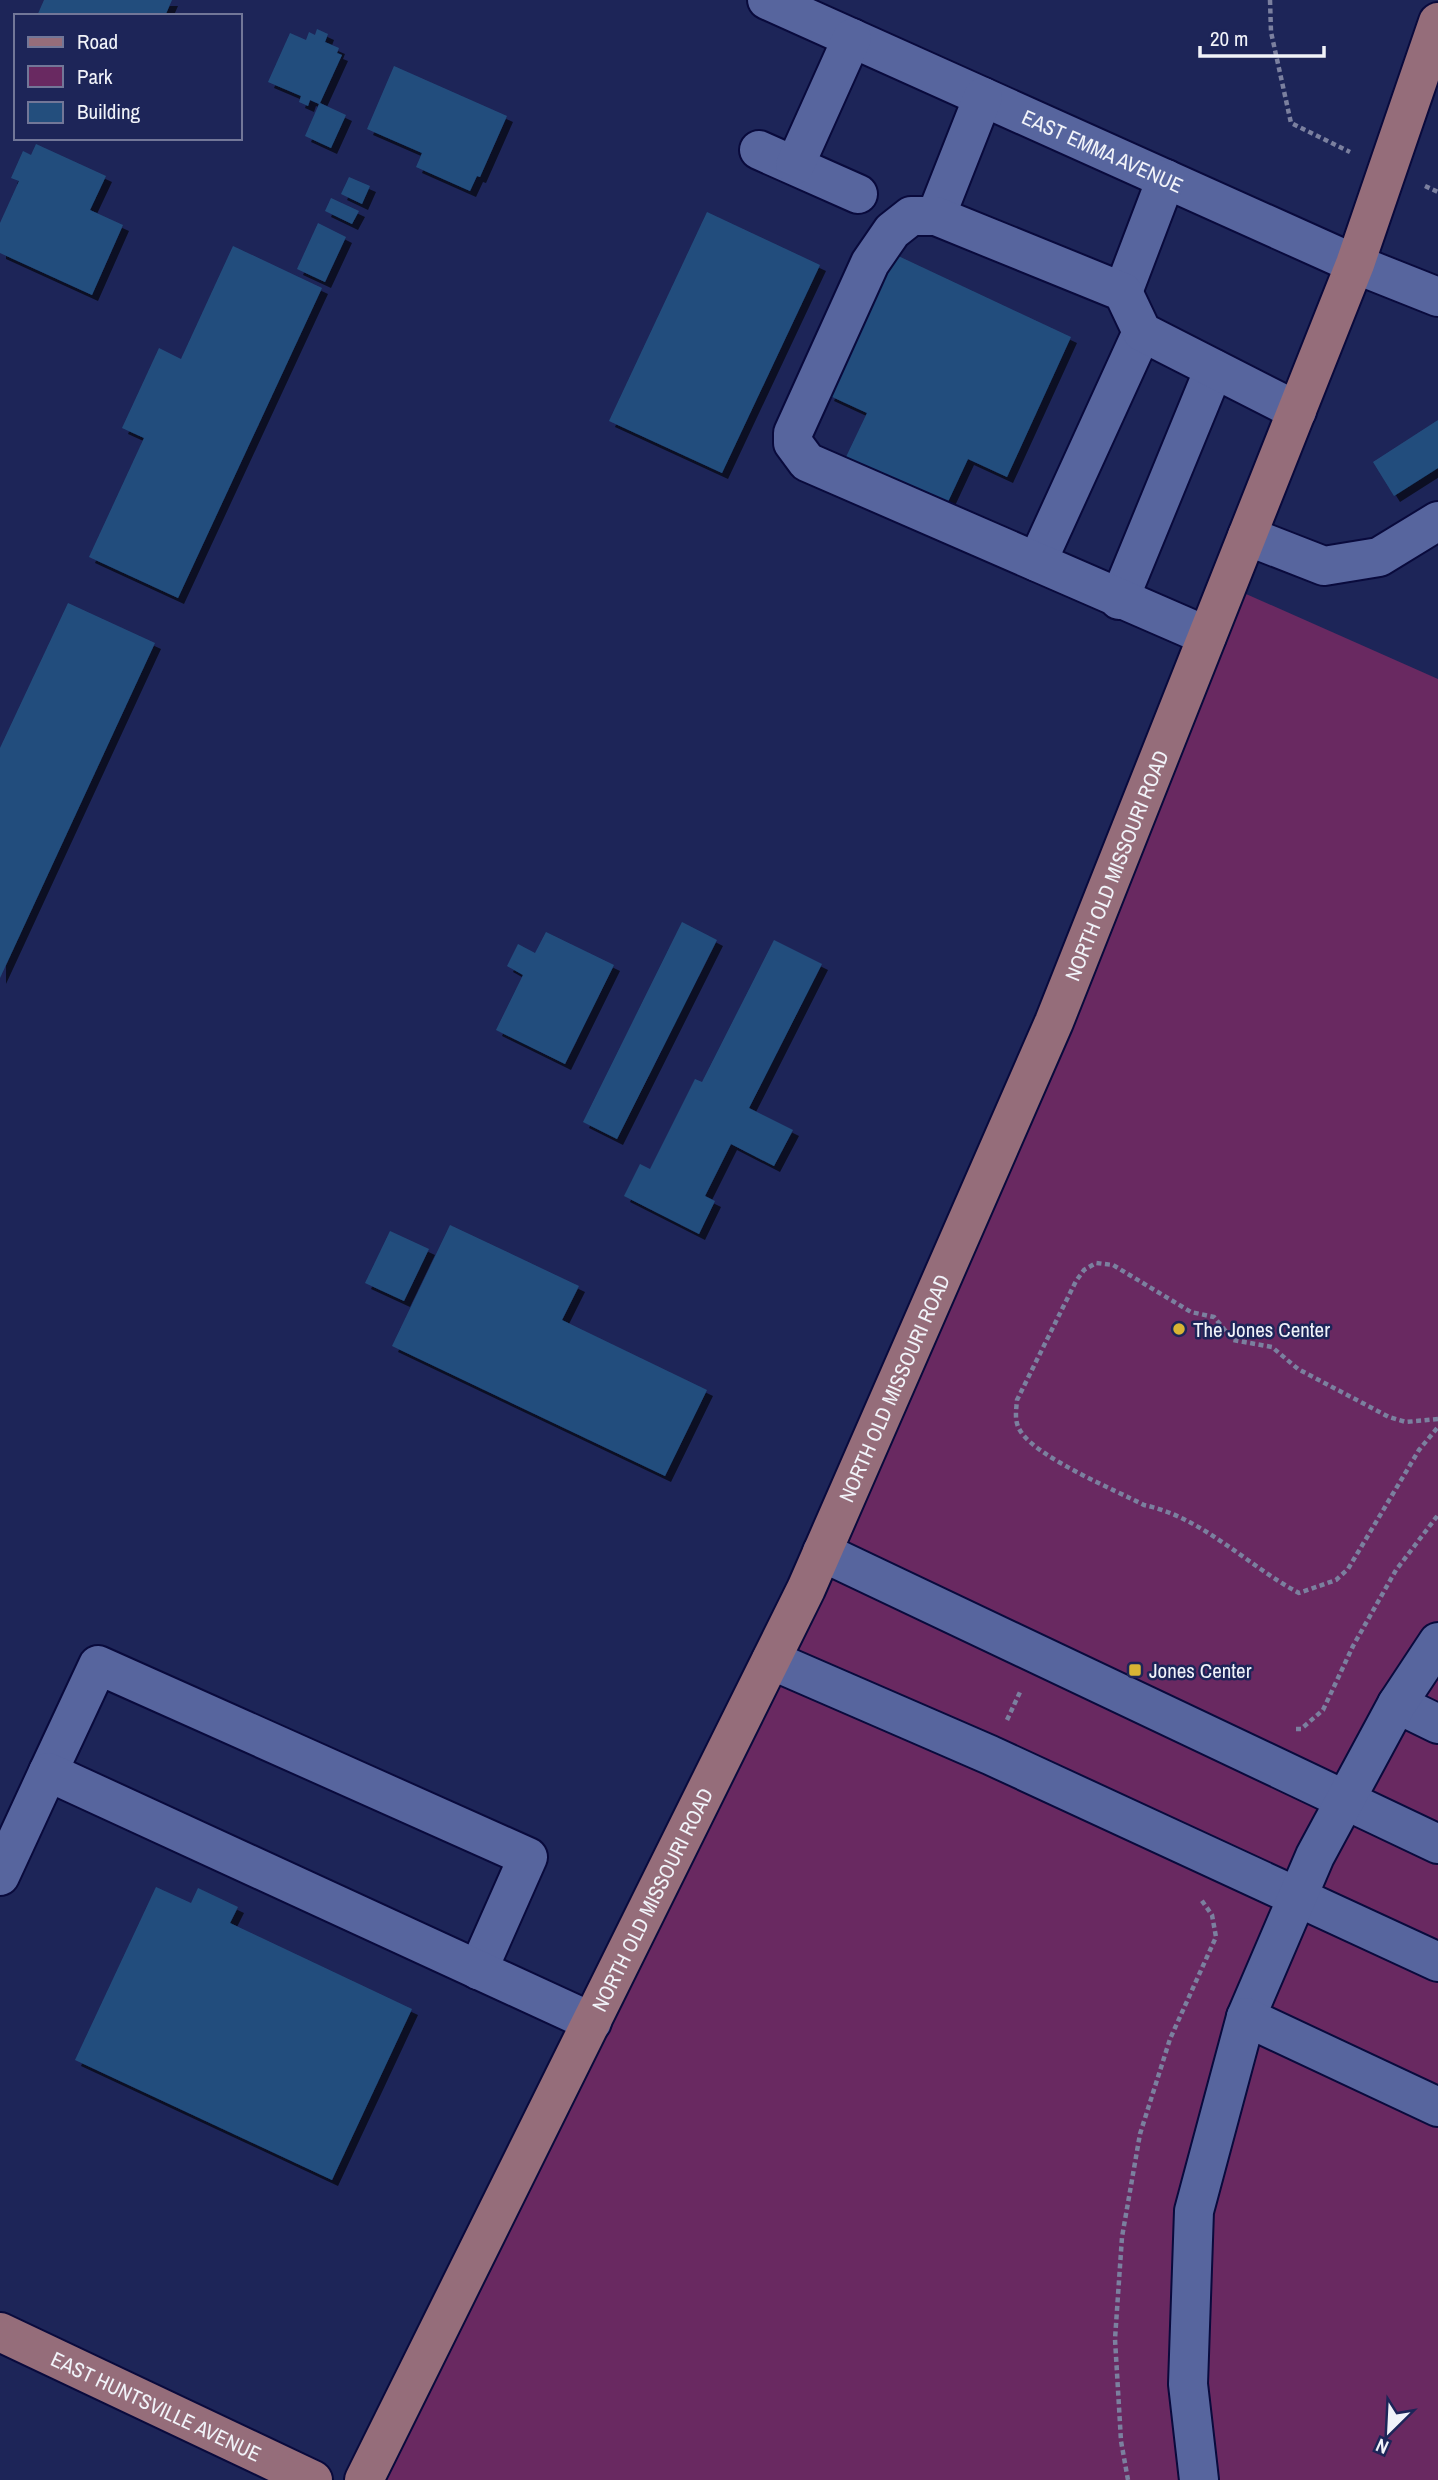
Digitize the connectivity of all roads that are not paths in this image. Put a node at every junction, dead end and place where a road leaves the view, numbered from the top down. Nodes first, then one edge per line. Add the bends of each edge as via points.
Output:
1 (767, 0) edge
2 (1438, 22) edge
3 (852, 38) junction
4 (983, 97) junction
5 (759, 150) dead end
6 (795, 165) junction
7 (1166, 179) junction
8 (858, 194) dead end
9 (936, 216) junction
10 (1355, 264) junction
11 (1123, 292) junction
12 (1438, 297) edge
13 (1142, 332) junction
14 (1214, 369) junction
15 (1297, 411) junction
16 (1438, 521) edge
17 (1247, 536) junction
18 (1037, 562) junction
19 (1119, 600) junction
20 (1207, 636) junction
21 (822, 1552) junction
22 (1438, 1642) edge
23 (771, 1660) junction
24 (1397, 1704) junction
25 (1438, 1724) edge
26 (48, 1772) junction
27 (1345, 1801) junction
28 (1438, 1844) edge
29 (0, 1876) edge
30 (1298, 1895) junction
31 (1438, 1962) edge
32 (478, 1970) junction
33 (1247, 2017) junction
34 (592, 2022) junction
35 (1438, 2107) edge
36 (0, 2332) edge
37 (313, 2480) edge
38 (364, 2480) edge
39 (1199, 2480) edge

1 - 3 street, EAST EMMA AVENUE
2 - 10 main road, NORTH OLD MISSOURI ROAD
3 - 4 street, EAST EMMA AVENUE
3 - 6 street
4 - 7 street, EAST EMMA AVENUE
4 - 9 street
5 - 6 street
6 - 8 street
7 - 10 street, EAST EMMA AVENUE
7 - 11 street
9 - 11 street
9 - 18 street via 911,216 892,231 870,263 793,433 793,443 807,462
10 - 12 street, EAST EMMA AVENUE
10 - 15 main road, NORTH OLD MISSOURI ROAD
11 - 13 street
13 - 14 street
13 - 18 street
14 - 15 street
14 - 19 street
15 - 17 main road, NORTH OLD MISSOURI ROAD
16 - 17 street via 1379,557 1324,566
17 - 20 main road, NORTH OLD MISSOURI ROAD
18 - 19 street
19 - 20 street
20 - 21 main road, NORTH OLD MISSOURI ROAD via 1054,1022
21 - 23 main road, NORTH OLD MISSOURI ROAD
21 - 27 street
22 - 24 street
23 - 30 street
23 - 34 main road, NORTH OLD MISSOURI ROAD
24 - 25 street
24 - 27 street
26 - 29 street
26 - 32 street
26 - 32 street via 98,1665 528,1857
27 - 28 street
27 - 30 street
30 - 31 street
30 - 33 street
32 - 34 street
33 - 35 street
33 - 39 street via 1194,2211 1188,2384
34 - 38 main road, NORTH OLD MISSOURI ROAD
36 - 37 main road, EAST HUNTSVILLE AVENUE

